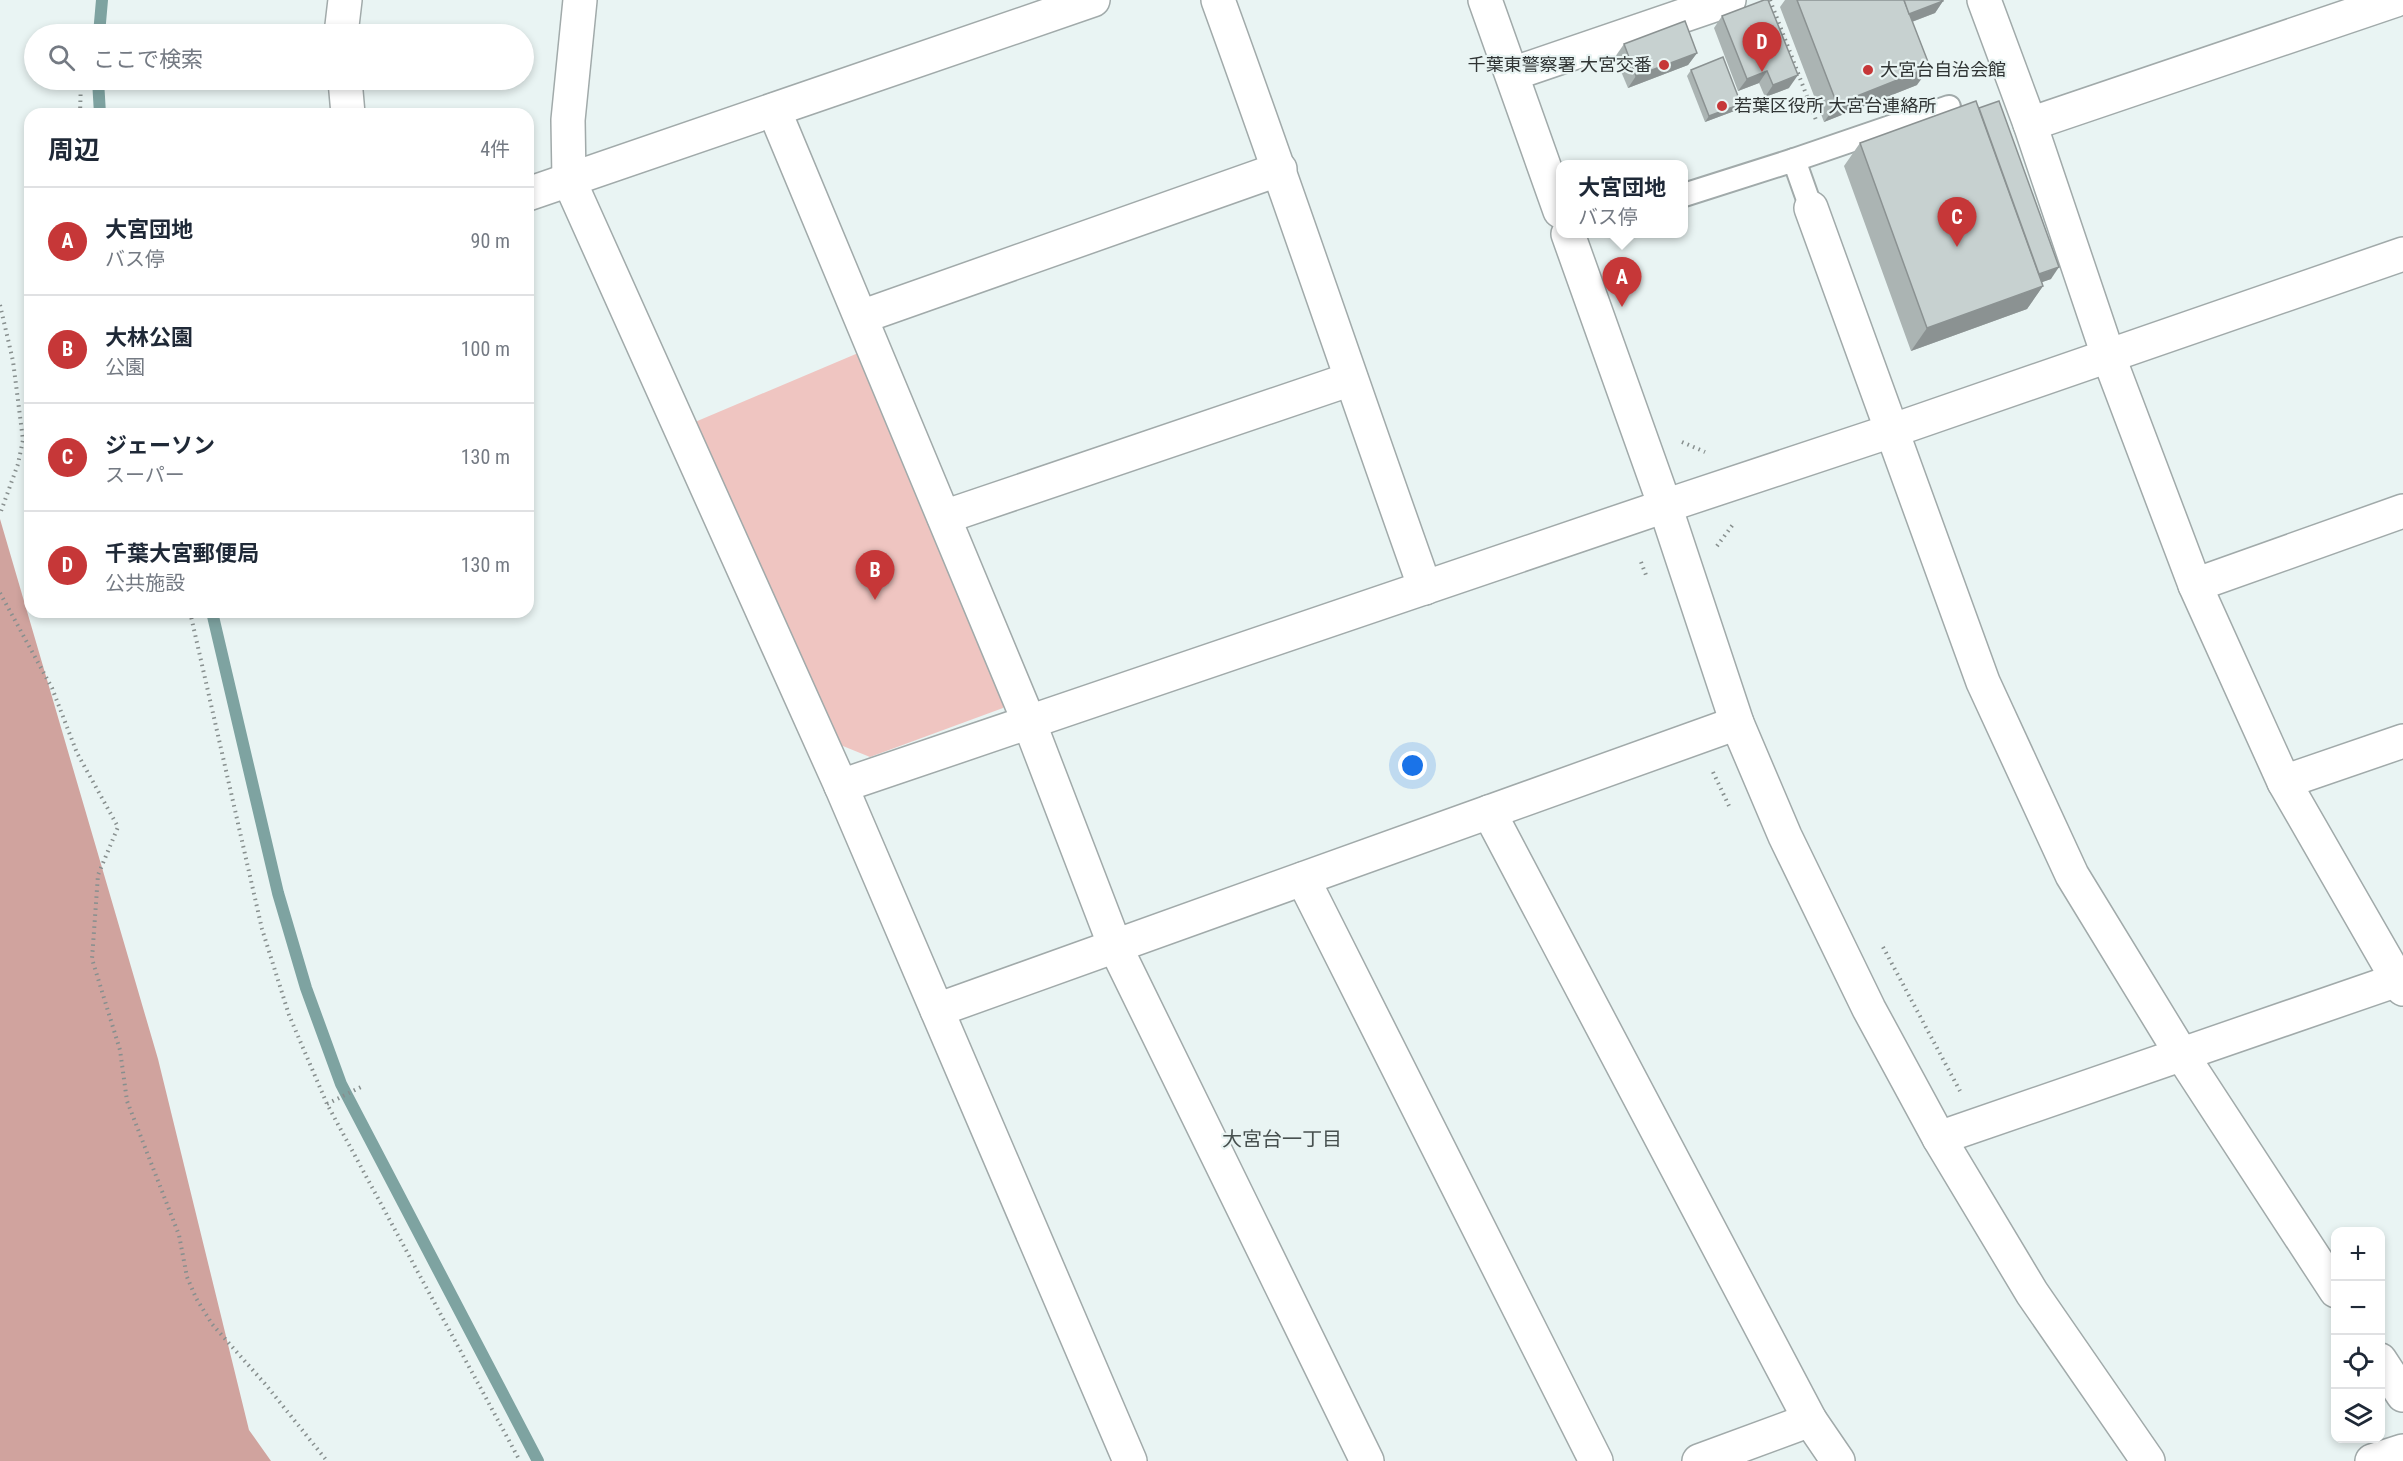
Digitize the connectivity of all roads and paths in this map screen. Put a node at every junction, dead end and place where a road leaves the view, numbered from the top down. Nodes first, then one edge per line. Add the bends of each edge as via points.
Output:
1 (345, 0) edge
2 (580, 0) edge
3 (1093, 0) edge
4 (1218, 0) edge
5 (1485, 0) edge
6 (1729, 0) edge
7 (1770, 0) edge
8 (1984, 0) edge
9 (2396, 0) edge
10 (342, 24) edge
11 (1512, 74) junction
12 (81, 90) edge
13 (346, 90) edge
14 (1949, 107) dead end
15 (80, 108) edge
16 (347, 108) edge
17 (774, 110) junction
18 (2030, 124) junction
19 (1827, 149) junction
20 (1794, 160) junction
21 (1280, 169) junction
22 (569, 180) junction
23 (534, 192) edge
24 (1688, 193) edge
25 (1556, 200) edge
26 (1811, 208) joint
27 (1569, 238) edge
28 (2403, 254) edge
29 (0, 305) edge
30 (861, 317) junction
31 (2108, 355) junction
32 (1351, 379) junction
33 (1891, 431) junction
34 (1672, 438) dead end
35 (1709, 454) dead end
36 (1665, 506) junction
37 (2403, 511) edge
38 (0, 514) edge
39 (944, 517) junction
40 (1737, 520) dead end
41 (1716, 547) dead end
42 (2195, 585) junction
43 (1425, 588) junction
44 (0, 593) edge
45 (191, 618) edge
46 (1029, 722) junction
47 (1737, 723) junction
48 (2403, 741) edge
49 (2284, 782) junction
50 (841, 786) junction
51 (1489, 812) junction
52 (1302, 879) junction
53 (1882, 945) dead end
54 (1115, 946) junction
55 (2401, 983) edge
56 (937, 1010) junction
57 (2182, 1055) junction
58 (363, 1086) dead end
59 (1961, 1093) dead end
60 (327, 1104) junction
61 (1939, 1138) junction
62 (2331, 1283) edge
63 (2385, 1368) edge
64 (2403, 1395) edge
65 (1810, 1420) junction
66 (2403, 1450) edge
67 (327, 1461) edge
68 (520, 1461) edge
69 (1131, 1461) edge
70 (1367, 1461) edge
71 (1596, 1461) edge
72 (1699, 1461) edge
73 (1838, 1461) edge
74 (2148, 1461) edge
75 (2372, 1461) edge

1 - 10 street
2 - 22 street via 568,120
3 - 17 street
4 - 21 street
5 - 11 street
6 - 11 street
7 - 19 path
8 - 18 street
9 - 18 street
11 - 25 street
12 - 15 path
13 - 16 street
14 - 19 lane
17 - 22 street
17 - 30 street
18 - 31 street
19 - 20 lane
20 - 24 lane
20 - 26 lane
21 - 30 street
21 - 32 street
22 - 23 street
22 - 50 street
26 - 33 street
27 - 36 street
28 - 31 street
29 - 38 path via 13,361 23,440
30 - 39 street
31 - 33 street
31 - 42 street
32 - 39 street
32 - 43 street
33 - 36 street
33 - 57 street via 1983,682 2072,875
34 - 35 path
36 - 43 street
36 - 47 street
37 - 42 street
39 - 46 street
40 - 41 path
42 - 49 street
43 - 46 street
44 - 67 path via 52,688 77,753 118,827 98,875 92,959 120,1050 127,1101 179,1235 187,1277 212,1324
45 - 60 path via 262,929 289,1015
46 - 50 street
46 - 54 street
47 - 51 street
47 - 61 street via 1785,836 1869,1009
48 - 49 street
49 - 55 street
50 - 56 street
51 - 52 street
51 - 65 street
52 - 54 street
52 - 71 street
53 - 59 path
54 - 56 street
54 - 70 street
55 - 57 street
56 - 69 street
57 - 61 street
57 - 62 street
58 - 60 path
60 - 68 path
61 - 74 street via 2032,1293
63 - 64 street
65 - 72 street
65 - 73 street
66 - 75 street

